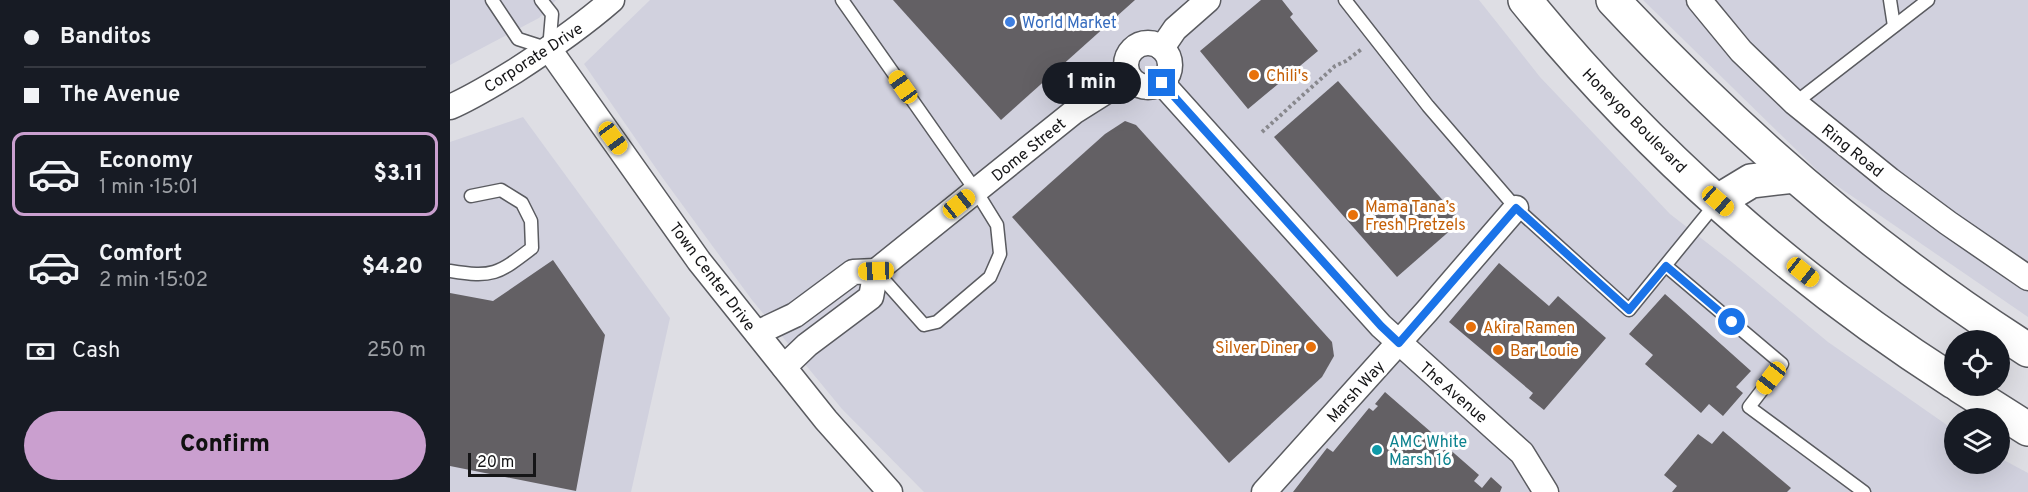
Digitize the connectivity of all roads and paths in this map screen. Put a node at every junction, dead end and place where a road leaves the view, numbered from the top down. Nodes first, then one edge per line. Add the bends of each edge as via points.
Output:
1 (492, 0) edge
2 (541, 0) edge
3 (612, 0) edge
4 (842, 0) edge
5 (1208, 0) edge
6 (1345, 0) edge
7 (1526, 0) edge
8 (1613, 0) edge
9 (1699, 0) edge
10 (1890, 0) edge
11 (1928, 0) edge
12 (1894, 27) junction
13 (1375, 38) junction
14 (1162, 48) junction
15 (549, 49) junction
16 (1129, 77) junction
17 (1162, 83) junction
18 (1795, 104) junction
19 (450, 107) edge
20 (1262, 132) dead end
21 (1794, 176) junction
22 (976, 191) junction
23 (471, 196) dead end
24 (1718, 201) junction
25 (1516, 208) junction
26 (1666, 266) junction
27 (450, 271) edge
28 (876, 271) junction
29 (2028, 278) edge
30 (757, 333) junction
31 (1399, 343) junction
32 (2028, 350) edge
33 (784, 367) junction
34 (1944, 375) edge
35 (1976, 396) edge
36 (2028, 429) edge
37 (891, 492) edge
38 (1264, 492) edge
39 (1546, 492) edge
40 (1864, 492) edge

1 - 15 lane via 518,39
2 - 15 lane via 552,14
3 - 15 street, Corporate Drive
4 - 22 lane
5 - 14 street via 1175,29
6 - 13 lane
7 - 24 main road, Honeygo Boulevard via 1610,97
8 - 21 main road via 1671,63
9 - 18 street, Ring Road via 1741,51
10 - 12 lane
11 - 12 lane
12 - 18 lane
13 - 20 path via 1335,66
13 - 25 lane
14 - 16 street via 1149,43 1130,51 1125,64
14 - 17 street via 1170,66
15 - 19 street, Corporate Drive
15 - 30 street, Town Center Drive via 699,261
16 - 17 street via 1148,88
16 - 22 street, Dome Street via 1075,111
17 - 31 street, The Avenue
18 - 29 street, Ring Road via 1931,211
21 - 24 main road via 1751,181
21 - 32 main road via 1923,280
22 - 28 street, Dome Street
22 - 28 lane via 997,225 1000,254 990,277 937,322 924,325
23 - 27 lane via 501,190 522,202 531,221 532,248 489,275
24 - 26 lane
24 - 34 main road, Honeygo Boulevard via 1875,330
25 - 26 lane via 1629,310
25 - 31 street, Marsh Way
26 - 40 lane via 1782,364 1749,407
28 - 30 street, Dome Street via 853,272 795,315
28 - 33 street via 871,297
30 - 33 street, Town Center Drive
31 - 38 street, Marsh Way
31 - 39 street, The Avenue via 1510,440
33 - 37 street, Town Center Drive
35 - 36 main road

